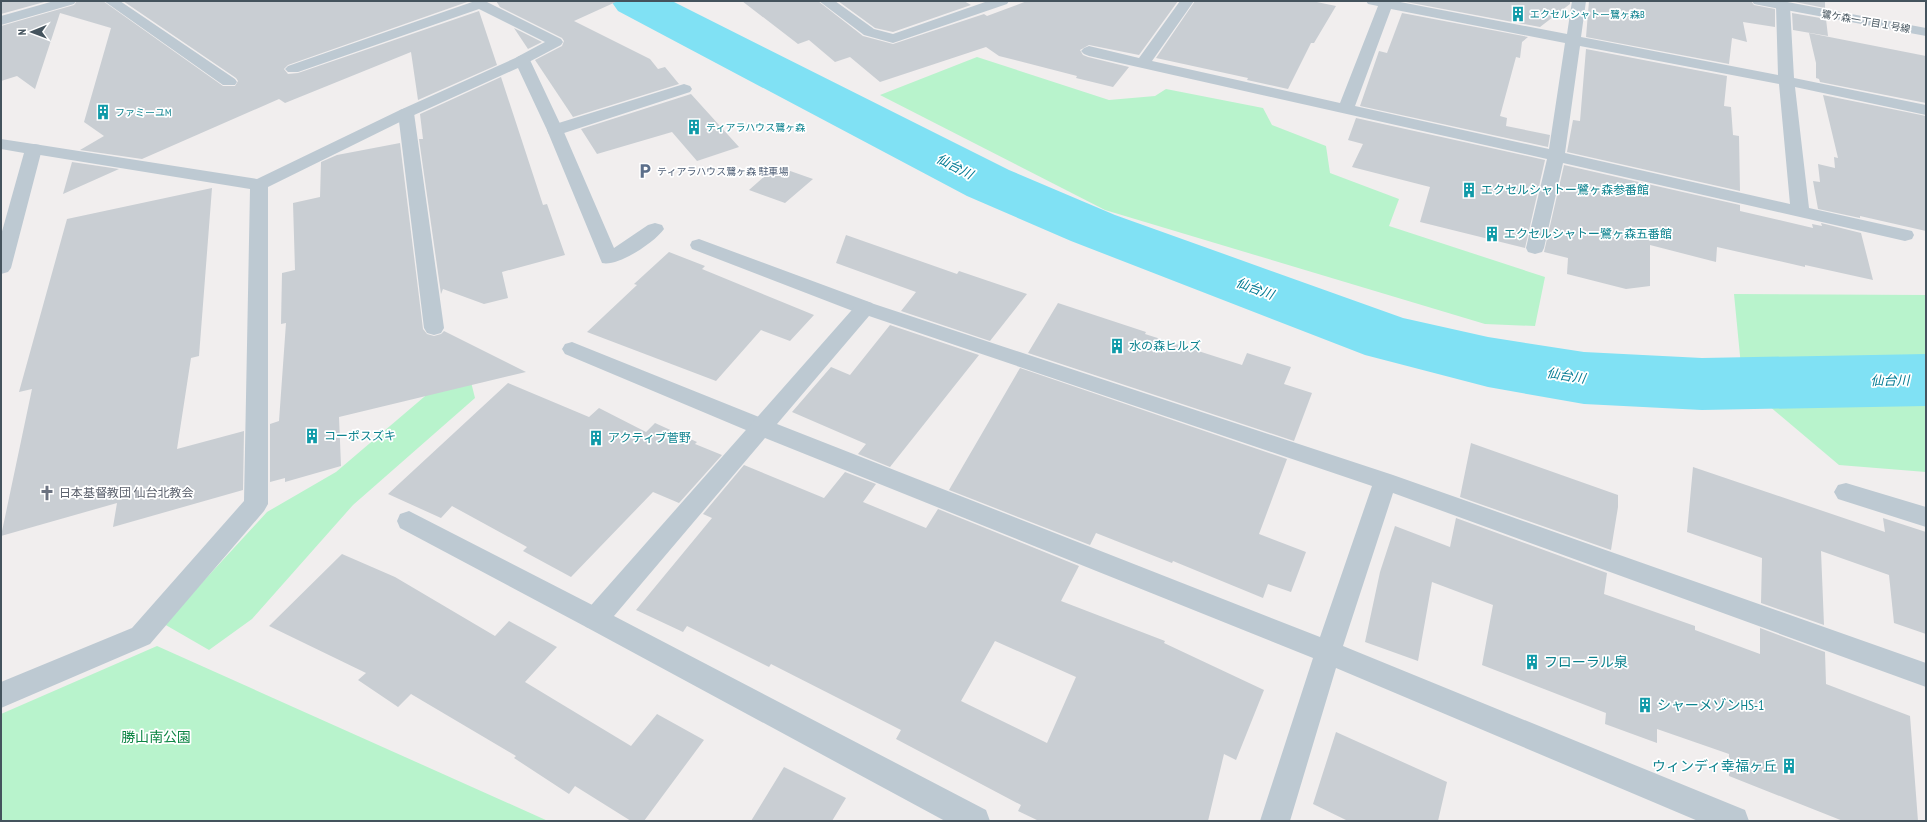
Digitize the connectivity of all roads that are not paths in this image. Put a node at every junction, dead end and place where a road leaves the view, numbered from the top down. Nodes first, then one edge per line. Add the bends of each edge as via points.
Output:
1 (69, 1) edge
2 (111, 1) edge
3 (826, 1) edge
4 (1002, 1) edge
5 (1187, 1) edge
6 (1579, 1) edge
7 (1759, 1) edge
8 (1382, 2) edge
9 (477, 3) edge
10 (1783, 6) junction
11 (1, 21) edge
12 (1926, 32) edge
13 (1572, 40) junction
14 (1088, 51) dead end
15 (522, 60) junction
16 (1143, 63) junction
17 (293, 69) dead end
18 (1786, 81) junction
19 (229, 82) dead end
20 (684, 90) dead end
21 (1346, 109) junction
22 (1926, 110) edge
23 (406, 113) junction
24 (555, 130) junction
25 (1, 144) edge
26 (34, 149) junction
27 (1556, 156) junction
28 (259, 185) junction
29 (1800, 212) junction
30 (655, 229) dead end
31 (1906, 234) dead end
32 (699, 245) dead end
33 (1535, 248) dead end
34 (1, 268) edge
35 (865, 308) junction
36 (434, 328) dead end
37 (572, 349) dead end
38 (761, 427) junction
39 (1385, 481) junction
40 (1846, 492) dead end
41 (1926, 517) edge
42 (409, 521) dead end
43 (595, 618) junction
44 (1328, 652) junction
45 (1926, 676) edge
46 (1, 695) edge
47 (975, 821) edge
48 (1275, 821) edge
49 (1734, 821) edge

1 - 11 street
2 - 19 street
3 - 4 street via 869,32 893,39
5 - 16 street
6 - 13 street
7 - 10 street, 鷺ケ森一丁目１号線
8 - 13 street
8 - 21 street
9 - 15 street via 556,42
9 - 17 street
10 - 12 street, 鷺ケ森一丁目１号線
10 - 18 street
13 - 18 street
13 - 27 street
14 - 16 street
15 - 23 street
15 - 24 street
16 - 21 street
18 - 22 street
18 - 29 street
20 - 24 street
21 - 27 street
23 - 28 street
23 - 36 street
24 - 30 street via 609,259
25 - 26 street
26 - 28 street
26 - 34 street
27 - 29 street
27 - 33 street
28 - 46 street via 256,504 141,636
29 - 31 street
32 - 35 street
35 - 38 street
35 - 39 street
37 - 38 street
38 - 43 street
38 - 44 street
39 - 44 street
39 - 45 street
40 - 41 street
42 - 43 street
43 - 47 street
44 - 48 street
44 - 49 street

